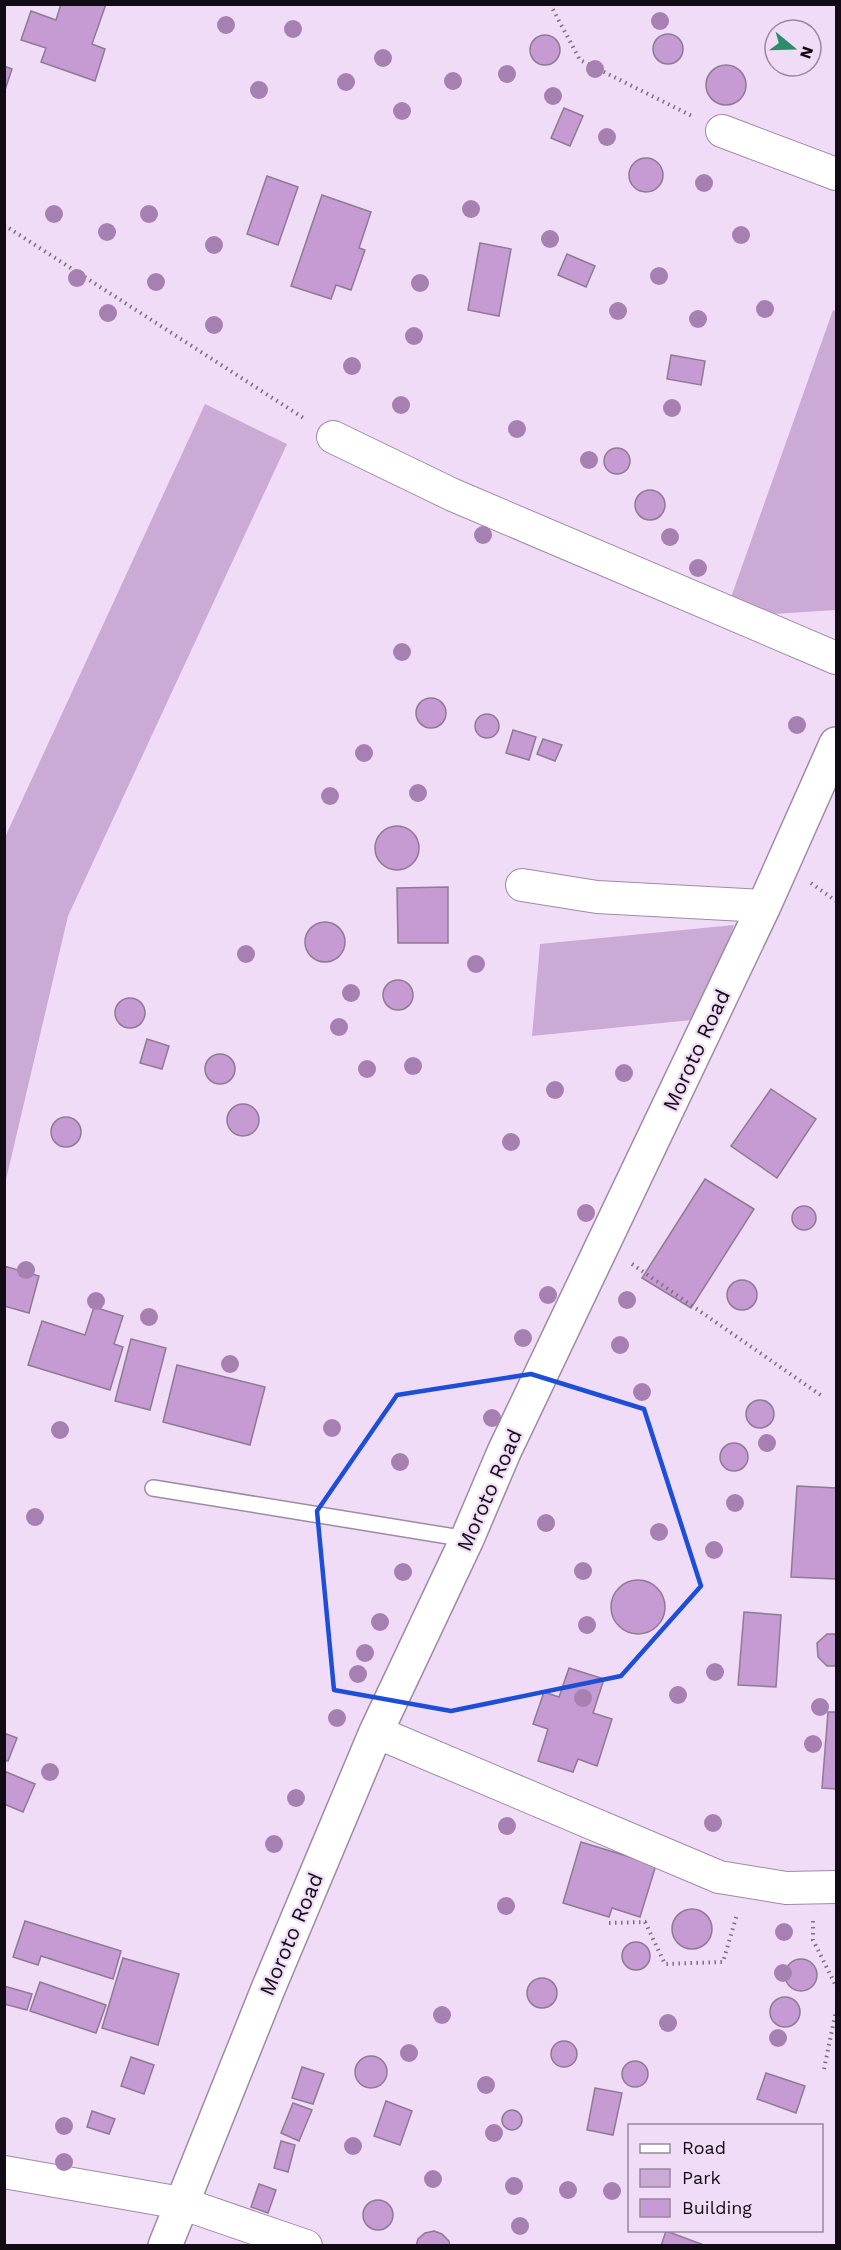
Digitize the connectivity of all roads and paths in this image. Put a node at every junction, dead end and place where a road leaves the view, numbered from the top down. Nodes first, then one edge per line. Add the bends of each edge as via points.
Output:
1 (550, 4) edge
2 (722, 131) joint
3 (837, 174) edge
4 (4, 225) edge
5 (333, 437) joint
6 (837, 658) edge
7 (837, 744) edge
8 (522, 885) dead end
9 (764, 906) junction
10 (604, 1245) junction
11 (822, 1396) dead end
12 (153, 1488) dead end
13 (467, 1539) junction
14 (376, 1732) junction
15 (747, 1882) junction
16 (837, 1887) edge
17 (609, 1923) dead end
18 (813, 1940) dead end
19 (837, 1986) edge
20 (837, 2011) edge
21 (824, 2069) dead end
22 (4, 2172) edge
23 (181, 2203) junction
24 (165, 2246) edge
25 (306, 2246) edge

1 - 2 path via 580,60
2 - 3 street
4 - 5 path
5 - 6 street via 453,495
7 - 9 main road, Moroto Road
8 - 9 street via 597,897
9 - 10 main road, Moroto Road
10 - 11 path
10 - 13 main road, Moroto Road via 504,1452
12 - 13 lane
13 - 14 main road, Moroto Road
14 - 15 street via 719,1877
14 - 23 main road, Moroto Road
15 - 16 street via 786,1888
15 - 17 path via 723,1962 665,1964 645,1922
18 - 19 path
20 - 21 path
22 - 23 street
23 - 24 main road, Moroto Road
23 - 25 street

